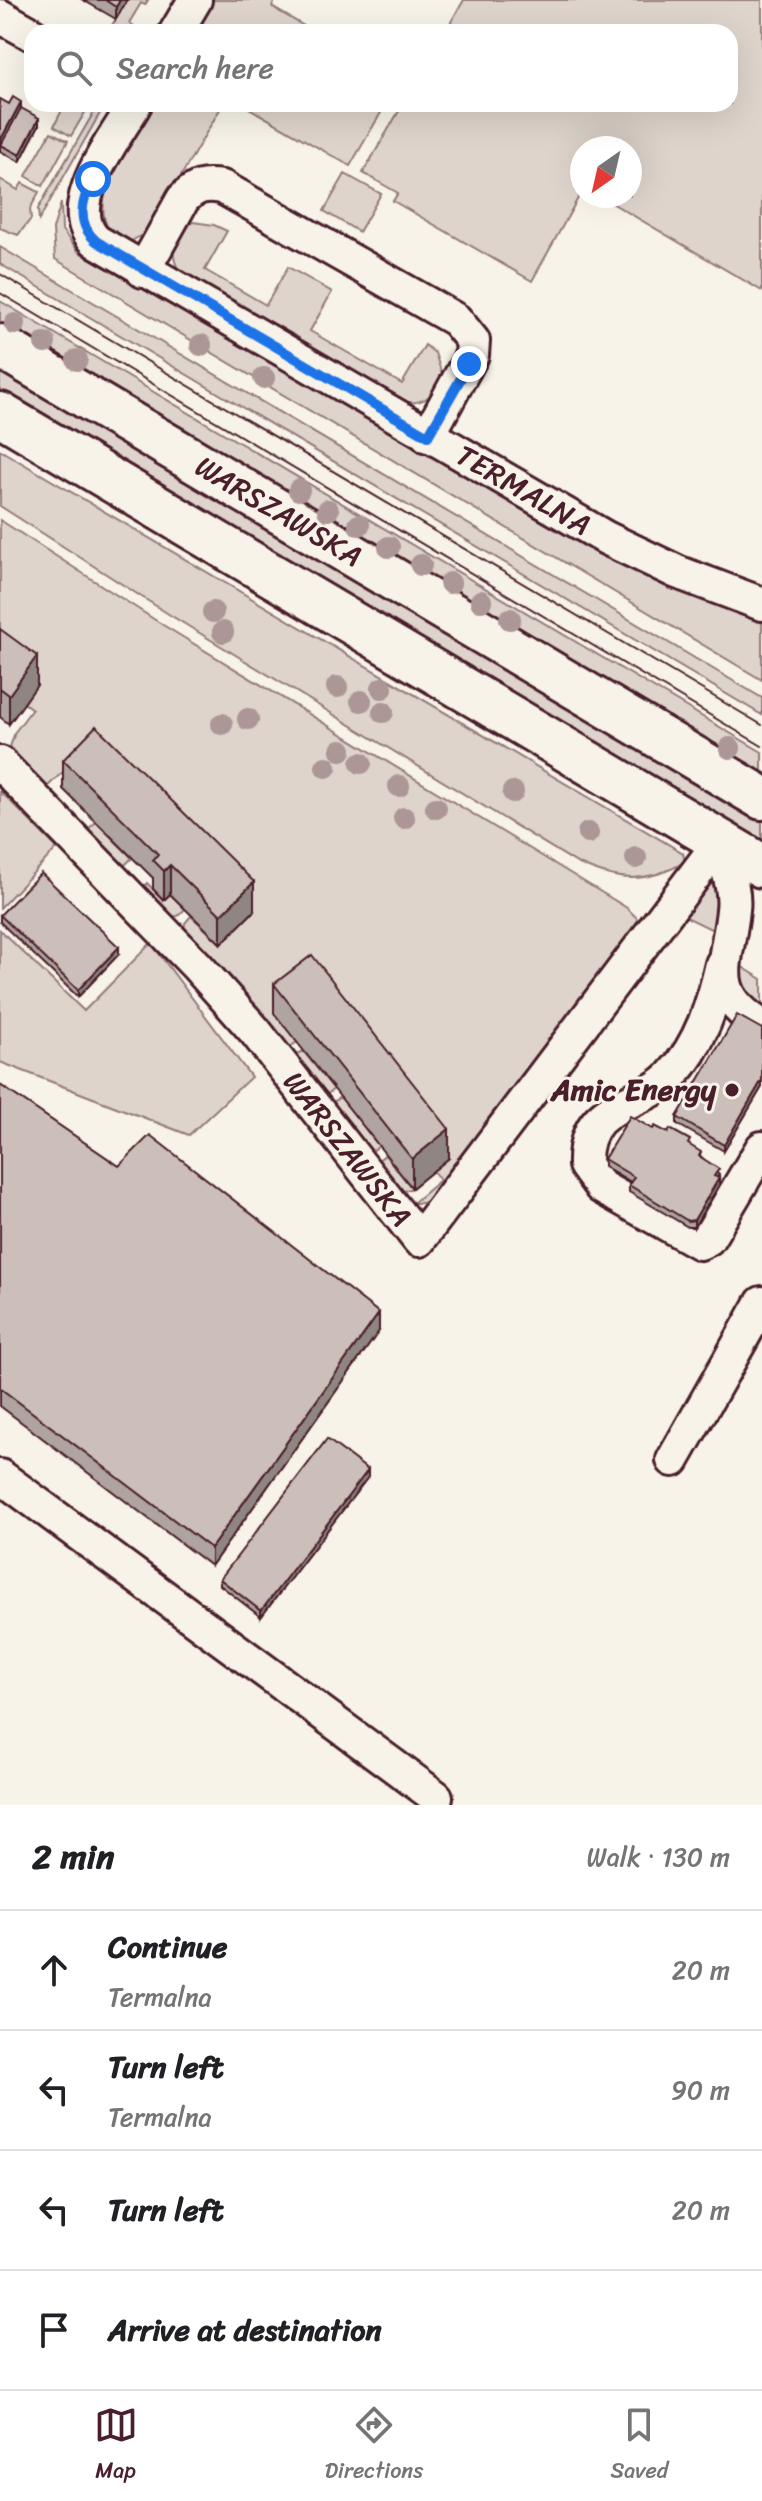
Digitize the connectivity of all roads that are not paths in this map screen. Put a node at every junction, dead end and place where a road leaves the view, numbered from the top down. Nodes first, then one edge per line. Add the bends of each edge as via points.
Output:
1 (195, 0) edge
2 (0, 16) edge
3 (181, 24) edge
4 (24, 30) edge
5 (131, 112) edge
6 (143, 271) junction
7 (0, 346) edge
8 (0, 414) edge
9 (428, 436) junction
10 (762, 604) edge
11 (0, 763) edge
12 (762, 798) edge
13 (720, 842) junction
14 (762, 866) edge
15 (722, 964) junction
16 (762, 1026) edge
17 (762, 1148) edge
18 (762, 1303) edge
19 (673, 1460) dead end
20 (0, 1476) edge
21 (436, 1797) dead end

1 - 3 street
2 - 4 street
5 - 6 street, TERMALNA via 87,190 81,215 91,237
6 - 9 street, TERMALNA
6 - 9 street via 183,199 192,189 210,185 222,187 442,312 466,329 473,341 472,355
7 - 12 main road, WARSZAWSKA
8 - 13 main road, WARSZAWSKA
9 - 10 street, TERMALNA via 637,554
11 - 13 street, WARSZAWSKA via 255,1031 419,1240
13 - 14 main road, WARSZAWSKA
13 - 15 street via 734,901
15 - 16 street via 733,1000
15 - 17 street via 712,1004 685,1059 659,1085 603,1115 587,1144 585,1165 601,1187 704,1243
18 - 19 street
20 - 21 street

